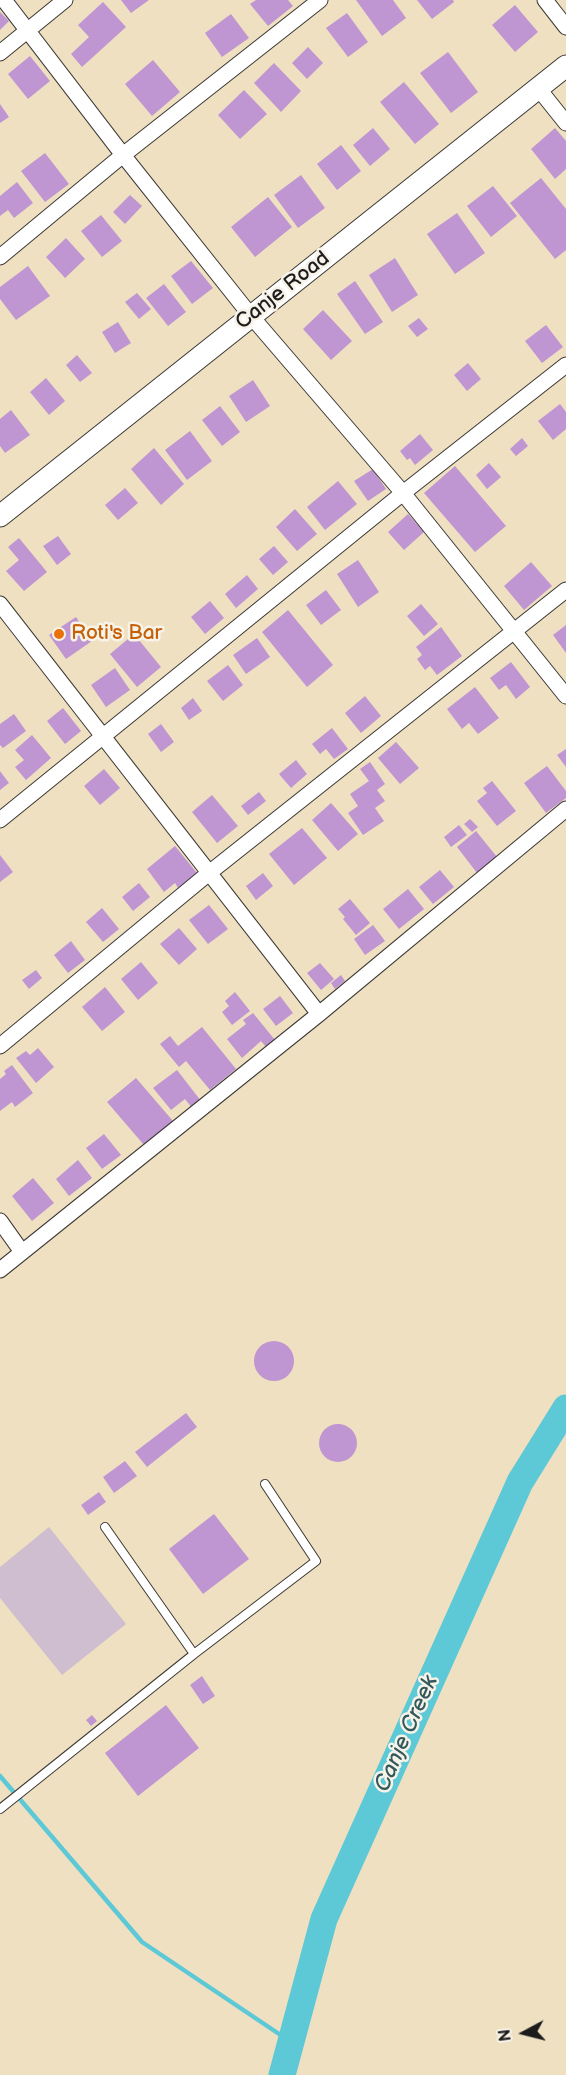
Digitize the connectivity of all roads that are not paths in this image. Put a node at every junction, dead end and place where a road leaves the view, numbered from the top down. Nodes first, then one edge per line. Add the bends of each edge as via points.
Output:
1 (4, 0) edge
2 (65, 0) edge
3 (320, 0) edge
4 (545, 0) edge
5 (566, 27) edge
6 (28, 30) junction
7 (0, 53) edge
8 (566, 66) edge
9 (538, 88) junction
10 (566, 123) edge
11 (123, 155) junction
12 (0, 257) edge
13 (251, 316) junction
14 (566, 365) edge
15 (403, 493) junction
16 (0, 516) edge
17 (566, 590) edge
18 (0, 604) edge
19 (516, 631) junction
20 (566, 696) edge
21 (104, 735) junction
22 (566, 809) edge
23 (0, 820) edge
24 (209, 873) junction
25 (319, 1014) junction
26 (0, 1046) edge
27 (0, 1221) edge
28 (22, 1252) junction
29 (0, 1270) edge
30 (265, 1484) dead end
31 (105, 1527) dead end
32 (194, 1654) junction
33 (0, 1809) edge

1 - 6 street
2 - 6 street
3 - 11 street
4 - 5 street
6 - 7 street
6 - 11 street
8 - 9 street, Canje Road
9 - 10 street
9 - 13 street, Canje Road
11 - 12 street
11 - 13 street
13 - 15 street
13 - 16 street, Canje Road
14 - 15 street
15 - 19 street
15 - 21 street
17 - 19 street
18 - 21 street
19 - 20 street
19 - 24 street
21 - 23 street
21 - 24 street
22 - 25 street
24 - 25 street
24 - 26 street
25 - 28 street
27 - 28 street
28 - 29 street
30 - 32 lane via 316,1561
31 - 32 lane
32 - 33 lane

